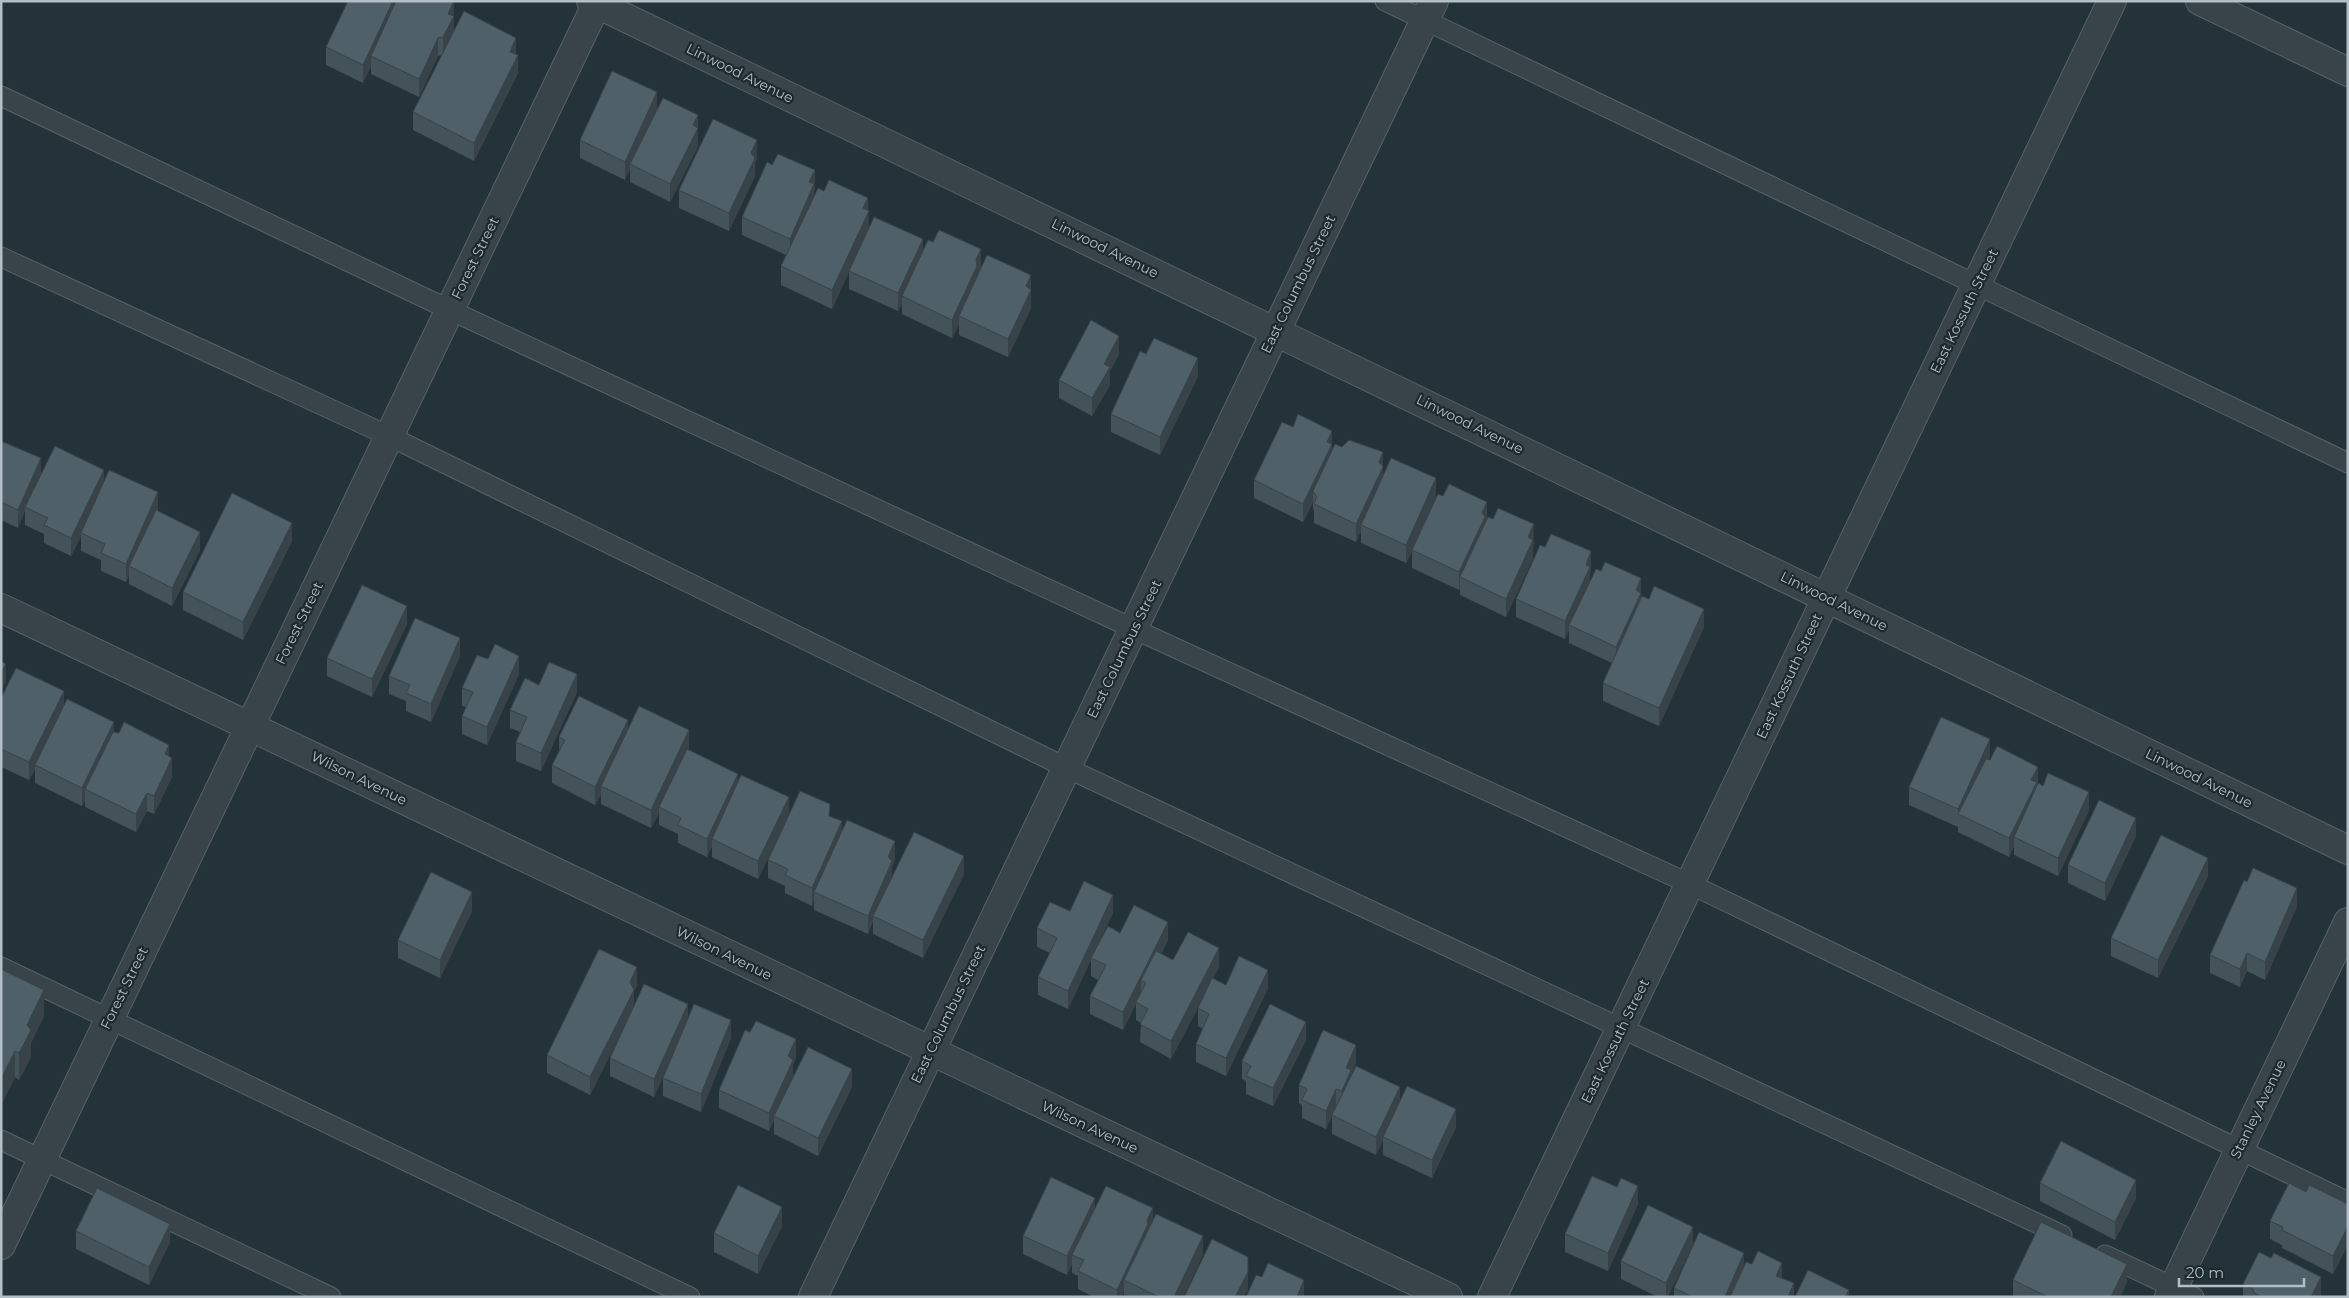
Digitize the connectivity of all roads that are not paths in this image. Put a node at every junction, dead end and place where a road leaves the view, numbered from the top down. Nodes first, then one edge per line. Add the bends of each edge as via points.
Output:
1 (1385, 1) edge
2 (2112, 1) edge
3 (2200, 1) edge
4 (595, 2) edge
5 (1429, 11) edge
6 (2348, 72) edge
7 (1, 96) edge
8 (1, 257) edge
9 (1977, 285) junction
10 (450, 310) junction
11 (1276, 330) junction
12 (389, 436) junction
13 (2348, 463) edge
14 (1827, 597) junction
15 (1, 608) edge
16 (1134, 629) junction
17 (249, 726) junction
18 (1067, 768) junction
19 (2348, 850) edge
20 (1690, 884) junction
21 (2348, 922) edge
22 (1, 967) edge
23 (109, 1019) junction
24 (1622, 1027) junction
25 (930, 1052) junction
26 (1, 1140) edge
27 (2239, 1149) junction
28 (42, 1159) junction
29 (2348, 1202) edge
30 (2074, 1240) edge
31 (1, 1244) edge
32 (2092, 1248) edge
33 (2179, 1294) edge
34 (331, 1297) edge
35 (690, 1297) edge
36 (813, 1297) edge
37 (1448, 1297) edge
38 (1492, 1297) edge

1 - 5 lane
2 - 9 street, East Kossuth Street
3 - 6 street
4 - 10 street, Forest Street
4 - 11 street, Linwood Avenue
5 - 9 lane
5 - 11 street, East Columbus Street
7 - 10 lane
8 - 12 lane
9 - 13 lane
9 - 14 street, East Kossuth Street
10 - 12 street, Forest Street
10 - 16 lane
11 - 14 street, Linwood Avenue
11 - 16 street, East Columbus Street
12 - 17 street, Forest Street
12 - 18 lane
14 - 19 street, Linwood Avenue
14 - 20 street, East Kossuth Street
15 - 17 street, Wilson Avenue
16 - 18 street, East Columbus Street
16 - 20 lane
17 - 23 street, Forest Street
17 - 25 street, Wilson Avenue
18 - 24 lane
18 - 25 street, East Columbus Street
20 - 24 street, East Kossuth Street
20 - 27 lane
21 - 27 street, Stanley Avenue
22 - 23 lane
23 - 28 street, Forest Street
23 - 35 lane
24 - 30 lane
24 - 38 street, East Kossuth Street
25 - 36 street, East Columbus Street
25 - 37 street, Wilson Avenue
26 - 28 lane
27 - 29 lane
27 - 33 street, Stanley Avenue
28 - 31 street, Forest Street
28 - 34 lane
32 - 33 lane

